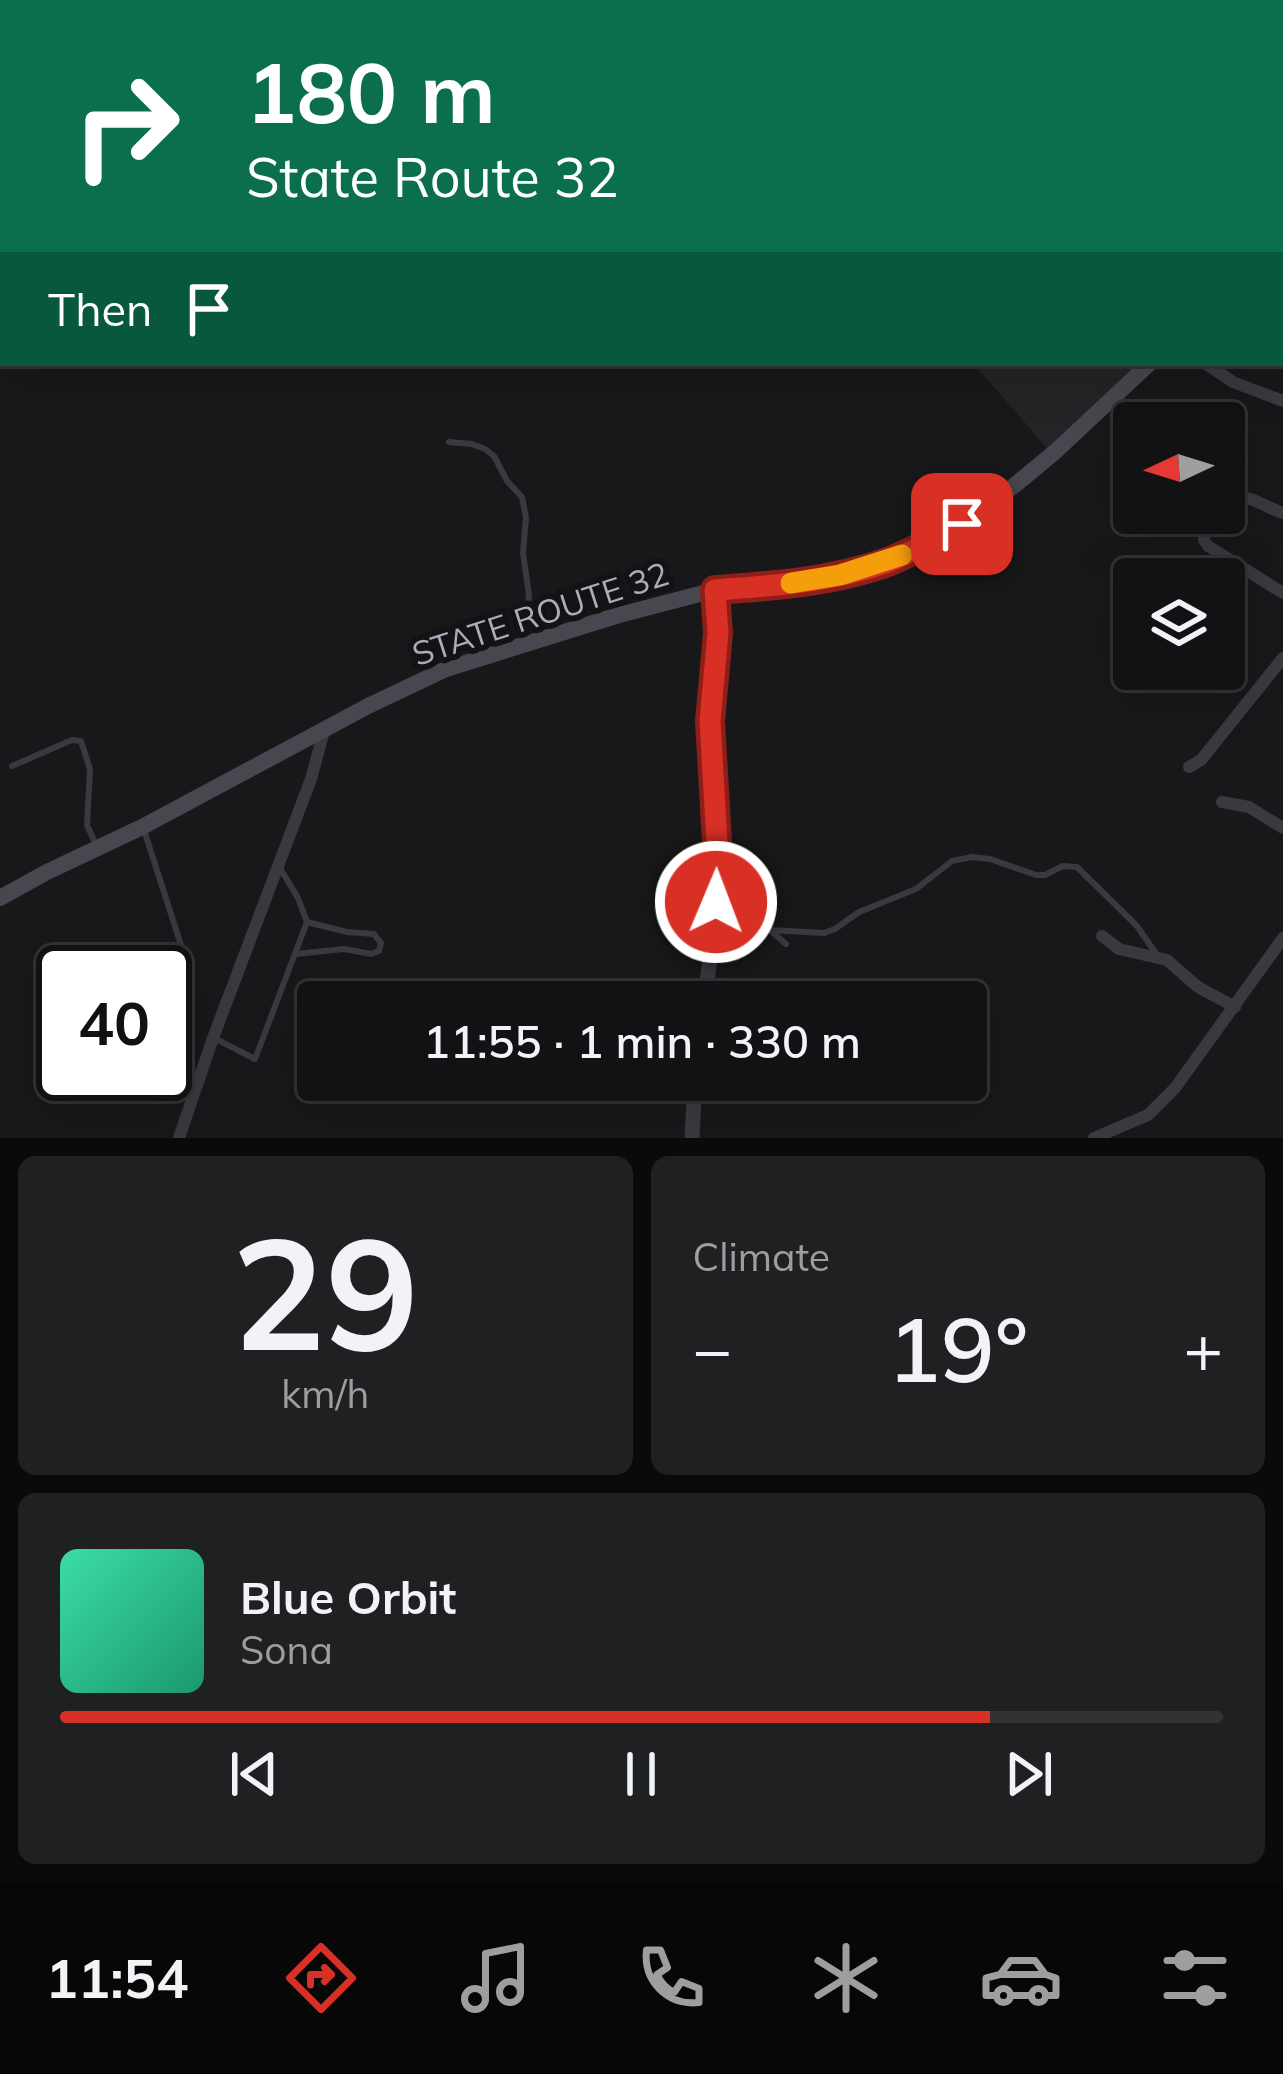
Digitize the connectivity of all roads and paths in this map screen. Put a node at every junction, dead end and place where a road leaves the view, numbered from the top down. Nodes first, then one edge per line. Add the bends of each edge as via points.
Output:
1 (1147, 366) edge
2 (1209, 366) edge
3 (1283, 401) edge
4 (449, 442) dead end
5 (1245, 497) edge
6 (1283, 513) edge
7 (1204, 534) edge
8 (715, 590) junction
9 (1283, 593) edge
10 (523, 643) junction
11 (1283, 658) edge
12 (324, 730) junction
13 (12, 766) dead end
14 (1189, 767) dead end
15 (1222, 802) dead end
16 (143, 826) junction
17 (1283, 828) edge
18 (98, 848) junction
19 (279, 866) junction
20 (0, 898) edge
21 (716, 902) junction
22 (308, 922) junction
23 (770, 930) junction
24 (1102, 936) dead end
25 (1283, 938) edge
26 (786, 944) dead end
27 (181, 945) edge
28 (296, 954) junction
29 (1159, 958) junction
30 (707, 981) edge
31 (1235, 1007) junction
32 (213, 1038) junction
33 (694, 1101) edge
34 (179, 1138) edge
35 (692, 1138) edge
36 (1094, 1138) edge

1 - 8 main road, STATE ROUTE 32 via 1015,485 912,551 840,575
2 - 3 street
4 - 10 lane via 485,449 522,497 529,595
5 - 6 street
7 - 9 street via 1208,546
8 - 10 main road, STATE ROUTE 32
8 - 21 street
10 - 12 main road, STATE ROUTE 32 via 446,669
11 - 14 street
12 - 16 main road, STATE ROUTE 32
12 - 19 street
13 - 18 lane via 81,741 90,769 87,824
15 - 17 street
16 - 18 main road, STATE ROUTE 32
16 - 27 lane
18 - 20 main road, STATE ROUTE 32
19 - 22 lane
19 - 32 street
21 - 23 lane
21 - 30 street
22 - 28 lane
22 - 28 lane via 374,934 379,951
23 - 26 lane
23 - 29 lane via 824,933 916,889 952,860 972,857 1036,875 1077,868
24 - 29 street via 1119,949
25 - 31 street
28 - 32 lane via 255,1059
29 - 31 street
31 - 36 street via 1148,1115
32 - 34 street
33 - 35 street

